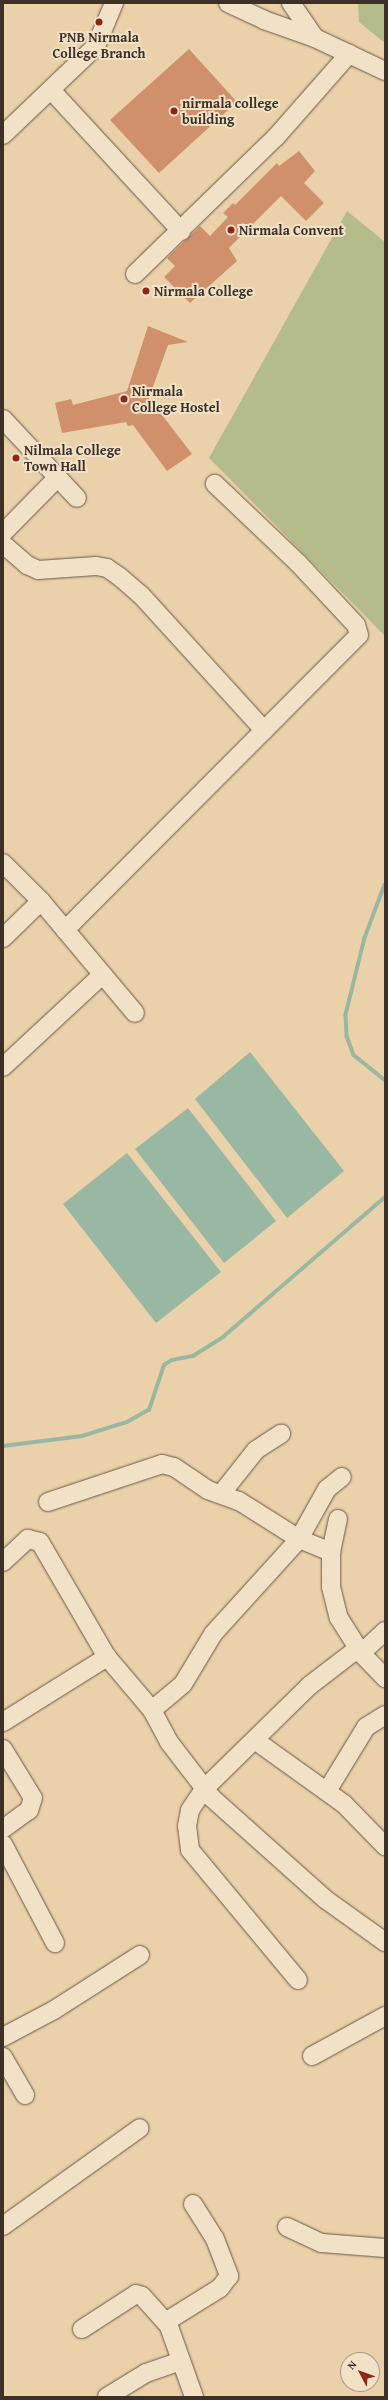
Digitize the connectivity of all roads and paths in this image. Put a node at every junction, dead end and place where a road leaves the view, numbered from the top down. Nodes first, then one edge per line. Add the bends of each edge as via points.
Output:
1 (114, 3) edge
2 (228, 3) edge
3 (291, 3) edge
4 (316, 38) junction
5 (349, 54) junction
6 (385, 71) edge
7 (50, 90) junction
8 (3, 136) edge
9 (181, 231) junction
10 (135, 274) dead end
11 (3, 419) edge
12 (58, 477) junction
13 (216, 484) dead end
14 (77, 498) dead end
15 (3, 534) edge
16 (3, 544) edge
17 (264, 730) junction
18 (3, 863) edge
19 (41, 901) junction
20 (65, 930) junction
21 (3, 938) edge
22 (102, 976) junction
23 (135, 1012) dead end
24 (3, 1067) edge
25 (281, 1434) dead end
26 (342, 1477) dead end
27 (220, 1494) junction
28 (48, 1502) dead end
29 (338, 1519) dead end
30 (299, 1540) junction
31 (331, 1552) junction
32 (3, 1562) edge
33 (385, 1631) edge
34 (359, 1651) junction
35 (107, 1656) junction
36 (385, 1678) edge
37 (152, 1710) junction
38 (385, 1715) edge
39 (3, 1722) edge
40 (256, 1740) junction
41 (3, 1749) edge
42 (205, 1788) junction
43 (327, 1791) junction
44 (3, 1829) edge
45 (3, 1844) edge
46 (385, 1846) edge
47 (385, 1942) edge
48 (56, 1943) dead end
49 (140, 1955) dead end
50 (298, 1980) dead end
51 (385, 2016) edge
52 (3, 2037) edge
53 (312, 2056) dead end
54 (3, 2057) edge
55 (25, 2095) dead end
56 (140, 2128) dead end
57 (193, 2204) dead end
58 (3, 2226) edge
59 (287, 2227) dead end
60 (385, 2248) edge
61 (166, 2324) junction
62 (82, 2329) dead end
63 (181, 2361) junction
64 (107, 2397) edge
65 (194, 2397) edge

1 - 7 street via 96,46
2 - 4 street via 264,20
3 - 4 street
4 - 5 street
5 - 6 street
5 - 9 street via 276,137
7 - 8 street
7 - 9 street
9 - 10 street
11 - 12 street
12 - 14 street
12 - 15 street
13 - 17 street via 298,563 359,631 357,638
16 - 17 street via 27,565 38,570 96,566 107,568 120,576 141,595
17 - 20 street
18 - 19 street
19 - 20 street
19 - 21 street
20 - 22 street
22 - 23 street
22 - 24 street
25 - 27 street via 256,1450
26 - 30 street via 327,1489
27 - 28 street via 162,1464
27 - 30 street via 248,1506
29 - 31 street
30 - 31 street
30 - 37 street via 213,1634 183,1684
31 - 34 street via 331,1587 339,1618
32 - 35 street via 28,1539 40,1542
33 - 34 street
34 - 36 street
34 - 40 street via 308,1686
35 - 37 street
35 - 39 street
37 - 42 street via 169,1742
38 - 43 street via 366,1727
40 - 42 street
40 - 43 street
41 - 44 street via 33,1798 29,1810
42 - 47 street via 223,1811 325,1899
42 - 50 street via 190,1810 186,1835 190,1850
43 - 46 street via 358,1815
45 - 48 street
49 - 52 street via 54,2010
51 - 53 street
54 - 55 street
56 - 58 street
57 - 61 street via 215,2239 227,2267 228,2281 172,2315
59 - 60 street via 322,2243
61 - 62 street via 142,2296 136,2294
61 - 63 street
63 - 64 street via 146,2373
63 - 65 street

